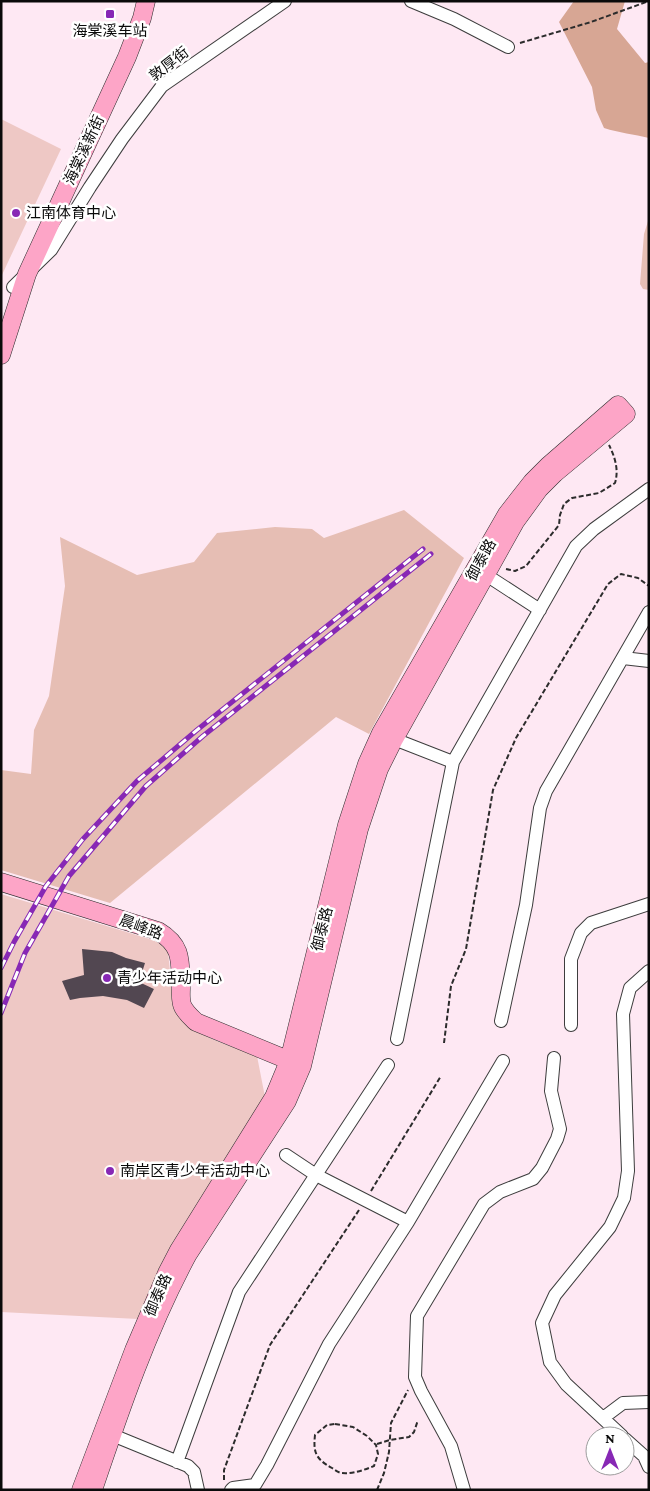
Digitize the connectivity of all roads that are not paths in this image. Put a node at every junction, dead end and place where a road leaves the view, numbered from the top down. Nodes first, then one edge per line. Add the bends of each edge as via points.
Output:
1 (136, 1) edge
2 (146, 1) edge
3 (285, 1) edge
4 (411, 1) edge
5 (508, 47) road end
6 (51, 250) junction
7 (27, 274) junction
8 (13, 287) junction
9 (8, 314) edge
10 (2, 347) edge
11 (649, 489) edge
12 (484, 570) junction
13 (540, 610) junction
14 (649, 612) edge
15 (623, 658) junction
16 (649, 661) edge
17 (394, 739) junction
18 (453, 762) junction
19 (1, 882) edge
20 (649, 904) edge
21 (649, 971) edge
22 (501, 1021) dead end
23 (571, 1025) dead end
24 (397, 1039) dead end
25 (554, 1058) dead end
26 (503, 1061) dead end
27 (295, 1064) junction
28 (388, 1064) dead end
29 (286, 1155) dead end
30 (316, 1175) junction
31 (408, 1222) junction
32 (649, 1402) edge
33 (602, 1418) junction
34 (611, 1426) edge
35 (107, 1433) junction
36 (635, 1448) edge
37 (177, 1462) junction
38 (649, 1467) edge
39 (232, 1489) edge
40 (81, 1490) edge
41 (93, 1490) edge
42 (198, 1490) edge
43 (464, 1490) edge

1 - 8 street, 海棠溪新街 via 118,52
2 - 7 street, 海棠溪新街 via 127,57
3 - 6 street, 敦厚街 via 162,86 122,139
4 - 5 street
6 - 7 street, 敦厚街
6 - 9 street
7 - 8 street, 敦厚街
7 - 9 street, 海棠溪新街
8 - 9 street, 海棠溪新街
9 - 10 street, 海棠溪新街
11 - 13 street via 576,546
12 - 12 street, 御泰路 via 539,489 604,432 622,410 532,482 507,514
12 - 13 street
12 - 17 street, 御泰路
12 - 27 street, 御泰路 via 382,733 367,764 347,825
13 - 18 street
14 - 15 street
15 - 16 street
15 - 22 street via 546,791 540,808 526,905
17 - 18 street
17 - 27 street, 御泰路 via 379,769 359,829
18 - 24 street
19 - 27 street, 晨峰路 via 163,934 180,957 181,999 188,1015 196,1022
20 - 23 street via 591,923 581,933 571,959
21 - 33 street via 630,988 623,1014 628,1171 624,1198 610,1227 555,1295 542,1323 550,1362 566,1384
25 - 43 street via 551,1091 560,1129 558,1139 533,1179 500,1192 484,1204 417,1316 415,1376 451,1446
26 - 31 street
27 - 35 street, 御泰路 via 167,1273 149,1313
28 - 30 street
29 - 30 street
30 - 31 street
30 - 37 street via 239,1292
31 - 39 street via 329,1344 255,1485
32 - 33 street via 623,1403
33 - 34 street
35 - 37 street
35 - 40 street, 御泰路
35 - 41 street, 御泰路
36 - 38 street
37 - 42 street via 194,1472

